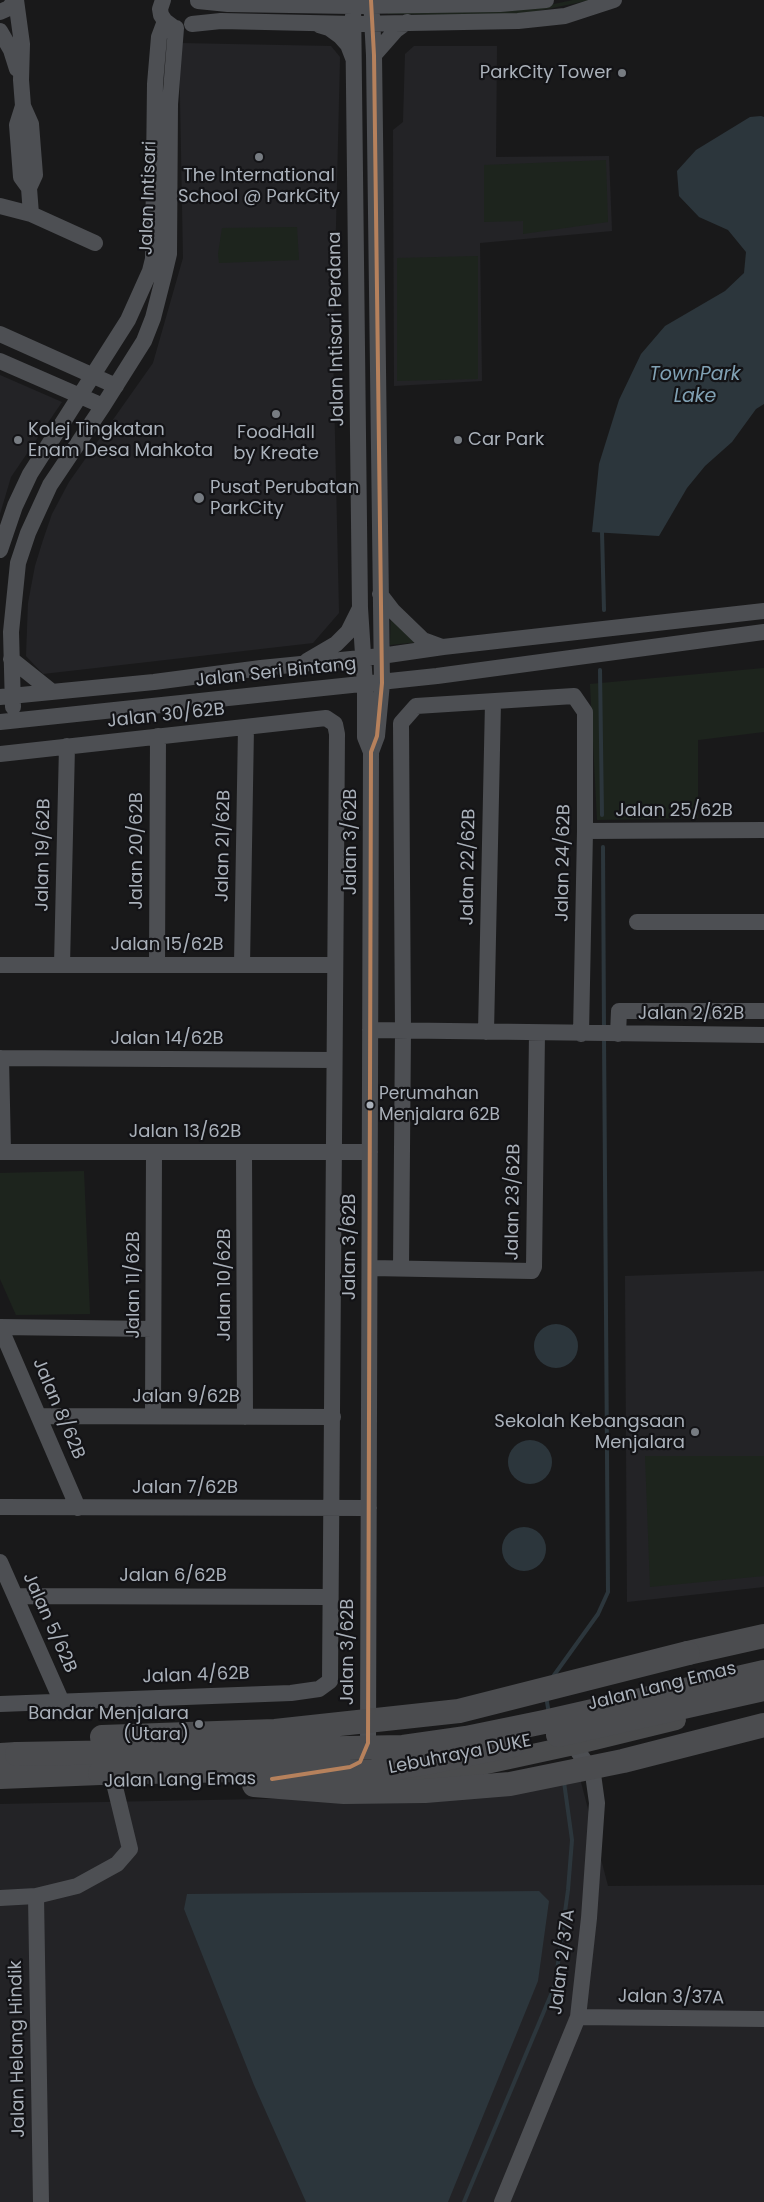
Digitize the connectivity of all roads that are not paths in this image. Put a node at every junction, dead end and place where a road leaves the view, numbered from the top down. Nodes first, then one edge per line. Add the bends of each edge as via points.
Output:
1 (15, 0) edge
2 (163, 0) edge
3 (197, 0) edge
4 (403, 0) edge
5 (546, 0) edge
6 (614, 0) edge
7 (313, 3) edge
8 (353, 3) edge
9 (371, 3) edge
10 (427, 5) junction
11 (0, 12) edge
12 (407, 22) junction
13 (313, 23) junction
14 (372, 23) junction
15 (354, 24) junction
16 (178, 25) junction
17 (0, 31) edge
18 (374, 55) junction
19 (355, 62) junction
20 (21, 80) junction
21 (0, 206) edge
22 (31, 214) junction
23 (95, 243) dead end
24 (376, 252) junction
25 (357, 254) junction
26 (0, 334) edge
27 (25, 345) junction
28 (0, 361) edge
29 (16, 368) junction
30 (91, 375) junction
31 (116, 386) junction
32 (78, 396) junction
33 (103, 406) junction
34 (0, 550) edge
35 (380, 594) junction
36 (360, 608) junction
37 (764, 611) edge
38 (764, 632) edge
39 (443, 647) junction
40 (382, 656) junction
41 (362, 658) junction
42 (11, 659) junction
43 (298, 664) junction
44 (374, 684) junction
45 (51, 691) junction
46 (6, 697) edge
47 (493, 702) junction
48 (7, 721) edge
49 (335, 724) joint
50 (246, 728) junction
51 (158, 736) junction
52 (67, 746) junction
53 (0, 754) edge
54 (764, 830) edge
55 (585, 831) junction
56 (637, 922) dead end
57 (764, 922) edge
58 (0, 965) edge
59 (62, 965) junction
60 (157, 965) junction
61 (242, 965) junction
62 (335, 965) junction
63 (764, 1011) edge
64 (370, 1030) junction
65 (403, 1031) junction
66 (486, 1032) junction
67 (537, 1033) junction
68 (581, 1034) junction
69 (618, 1034) junction
70 (764, 1035) edge
71 (1, 1058) edge
72 (334, 1060) junction
73 (334, 1151) junction
74 (1, 1152) edge
75 (244, 1152) junction
76 (370, 1152) junction
77 (154, 1153) junction
78 (371, 1268) junction
79 (402, 1268) junction
80 (0, 1327) edge
81 (153, 1328) junction
82 (39, 1416) junction
83 (153, 1416) junction
84 (246, 1417) junction
85 (333, 1417) junction
86 (0, 1507) edge
87 (78, 1508) junction
88 (332, 1508) junction
89 (369, 1508) junction
90 (0, 1562) edge
91 (16, 1596) junction
92 (330, 1597) junction
93 (764, 1636) edge
94 (764, 1662) edge
95 (764, 1672) edge
96 (330, 1681) joint
97 (764, 1689) edge
98 (764, 1698) edge
99 (61, 1700) junction
100 (0, 1704) edge
101 (764, 1725) edge
102 (612, 1736) junction
103 (368, 1743) junction
104 (562, 1748) junction
105 (6, 1753) edge
106 (500, 1761) junction
107 (593, 1774) junction
108 (0, 1777) edge
109 (107, 1778) junction
110 (272, 1779) junction
111 (0, 1785) edge
112 (36, 1896) junction
113 (0, 1898) edge
114 (578, 2017) junction
115 (764, 2019) edge
116 (41, 2202) edge
117 (502, 2202) edge

1 - 11 street via 10,8
1 - 20 street via 22,44
2 - 16 street via 160,9
3 - 7 street via 228,4
3 - 16 street via 199,14
4 - 10 street
5 - 10 street
6 - 12 street via 541,20
7 - 8 street
8 - 9 street
8 - 15 street, Jalan Intisari Perdana
9 - 10 street
9 - 14 street
12 - 14 street
12 - 18 street
13 - 15 street
13 - 16 street via 221,20
13 - 19 street via 340,36
14 - 15 street
14 - 18 street
15 - 19 street, Jalan Intisari Perdana
16 - 30 street, Jalan Intisari via 159,37 155,84 153,259 128,320
16 - 31 street, Jalan Intisari via 170,104 169,254 147,334
17 - 20 street via 11,50
18 - 24 street
19 - 25 street, Jalan Intisari Perdana
20 - 22 street via 23,106 17,125 20,168 21,177 29,188
21 - 22 street
22 - 23 street
24 - 25 street
24 - 35 street
25 - 36 street, Jalan Intisari Perdana
26 - 27 street
27 - 29 street
27 - 30 street
28 - 29 street
29 - 32 street
30 - 31 street
30 - 32 street, Jalan Intisari
31 - 33 street, Jalan Intisari
32 - 33 street
32 - 34 street, Jalan Intisari via 30,474
33 - 42 street, Jalan Intisari via 50,485 28,532 17,570
35 - 39 street via 423,640
35 - 40 street
36 - 41 street, Jalan Intisari Perdana
36 - 43 street via 348,632 336,644
37 - 39 street, Jalan Seri Bintang
38 - 44 street, Jalan Seri Bintang
39 - 40 street, Jalan Seri Bintang
40 - 41 street, Jalan Seri Bintang
40 - 44 street
41 - 43 street, Jalan Seri Bintang
41 - 44 street, Jalan Intisari Perdana
42 - 45 street
42 - 46 street, Jalan Intisari
43 - 45 street, Jalan Seri Bintang
44 - 48 street, Jalan Seri Bintang
44 - 64 street, Jalan 3/62B via 365,737 371,752
45 - 46 street, Jalan Seri Bintang
46 - 48 street, Jalan Intisari
47 - 55 street, Jalan 24/62B via 574,696 585,712
47 - 65 street via 416,706 401,723
47 - 66 street, Jalan 22/62B
49 - 50 street, Jalan 30/62B via 326,718
49 - 62 street, Jalan 3/62B
50 - 51 street, Jalan 30/62B
50 - 61 street, Jalan 21/62B
51 - 52 street, Jalan 30/62B
51 - 60 street, Jalan 20/62B
52 - 53 street, Jalan 30/62B
52 - 59 street, Jalan 19/62B
54 - 55 street, Jalan 25/62B
55 - 68 street, Jalan 24/62B
56 - 57 street
58 - 59 street, Jalan 15/62B
59 - 60 street, Jalan 15/62B
60 - 61 street, Jalan 15/62B
61 - 62 street, Jalan 15/62B
62 - 72 street, Jalan 3/62B
63 - 69 street via 619,1011
64 - 65 street, Jalan 2/62B
64 - 76 street, Jalan 3/62B
65 - 66 street, Jalan 2/62B
65 - 79 street
66 - 67 street, Jalan 2/62B
67 - 68 street, Jalan 2/62B
67 - 79 street, Jalan 23/62B via 534,1267 528,1272
68 - 69 street, Jalan 2/62B
69 - 70 street, Jalan 2/62B
71 - 72 street, Jalan 14/62B
71 - 74 street
72 - 73 street, Jalan 3/62B
73 - 75 street, Jalan 13/62B
73 - 76 street, Jalan 13/62B
73 - 85 street, Jalan 3/62B
74 - 77 street, Jalan 13/62B
75 - 77 street, Jalan 13/62B
75 - 84 street, Jalan 10/62B
76 - 78 street, Jalan 3/62B
77 - 81 street, Jalan 11/62B
78 - 79 street, Jalan 23/62B
78 - 89 street, Jalan 3/62B
80 - 81 street
80 - 82 street, Jalan 8/62B
81 - 83 street, Jalan 11/62B
82 - 83 street, Jalan 9/62B
82 - 87 street, Jalan 8/62B
83 - 84 street, Jalan 9/62B
84 - 85 street, Jalan 9/62B
85 - 88 street, Jalan 3/62B
86 - 87 street, Jalan 7/62B
87 - 88 street, Jalan 7/62B
88 - 89 street, Jalan 7/62B
88 - 92 street, Jalan 3/62B
89 - 103 street, Jalan 3/62B
90 - 91 street, Jalan 5/62B
91 - 92 street, Jalan 6/62B
91 - 99 street, Jalan 5/62B
92 - 96 street, Jalan 3/62B
93 - 105 highway, bridge via 644,1662 459,1711 275,1730 96,1737
94 - 103 main road, Jalan Lang Emas via 512,1722 436,1737
95 - 105 highway, Lebuhraya DUKE, bridge via 544,1722 403,1747
96 - 99 street, Jalan 4/62B via 319,1689 290,1693
97 - 109 highway, Lebuhraya DUKE, bridge via 620,1723 371,1772 235,1770
98 - 102 main road, Jalan Lang Emas
99 - 100 street, Jalan 4/62B
101 - 109 highway, bridge via 552,1777 425,1791 344,1792
102 - 104 main road, Jalan Lang Emas
102 - 107 street
103 - 105 main road, Jalan Lang Emas via 34,1745
103 - 106 main road via 375,1762 392,1771
103 - 110 main road via 360,1762 350,1767
104 - 106 main road, Jalan Lang Emas
104 - 107 street, Jalan 2/37A
106 - 110 main road, Jalan Lang Emas via 422,1778 363,1782
107 - 114 street, Jalan 2/37A via 597,1803
108 - 109 highway, Lebuhraya DUKE
109 - 110 main road, Jalan Lang Emas
109 - 111 main road, Jalan Lang Emas
109 - 112 street via 130,1849 117,1864 77,1886
112 - 113 street
112 - 116 street, Jalan Helang Hindik
114 - 115 street, Jalan 3/37A
114 - 117 street, Jalan 2/37A

